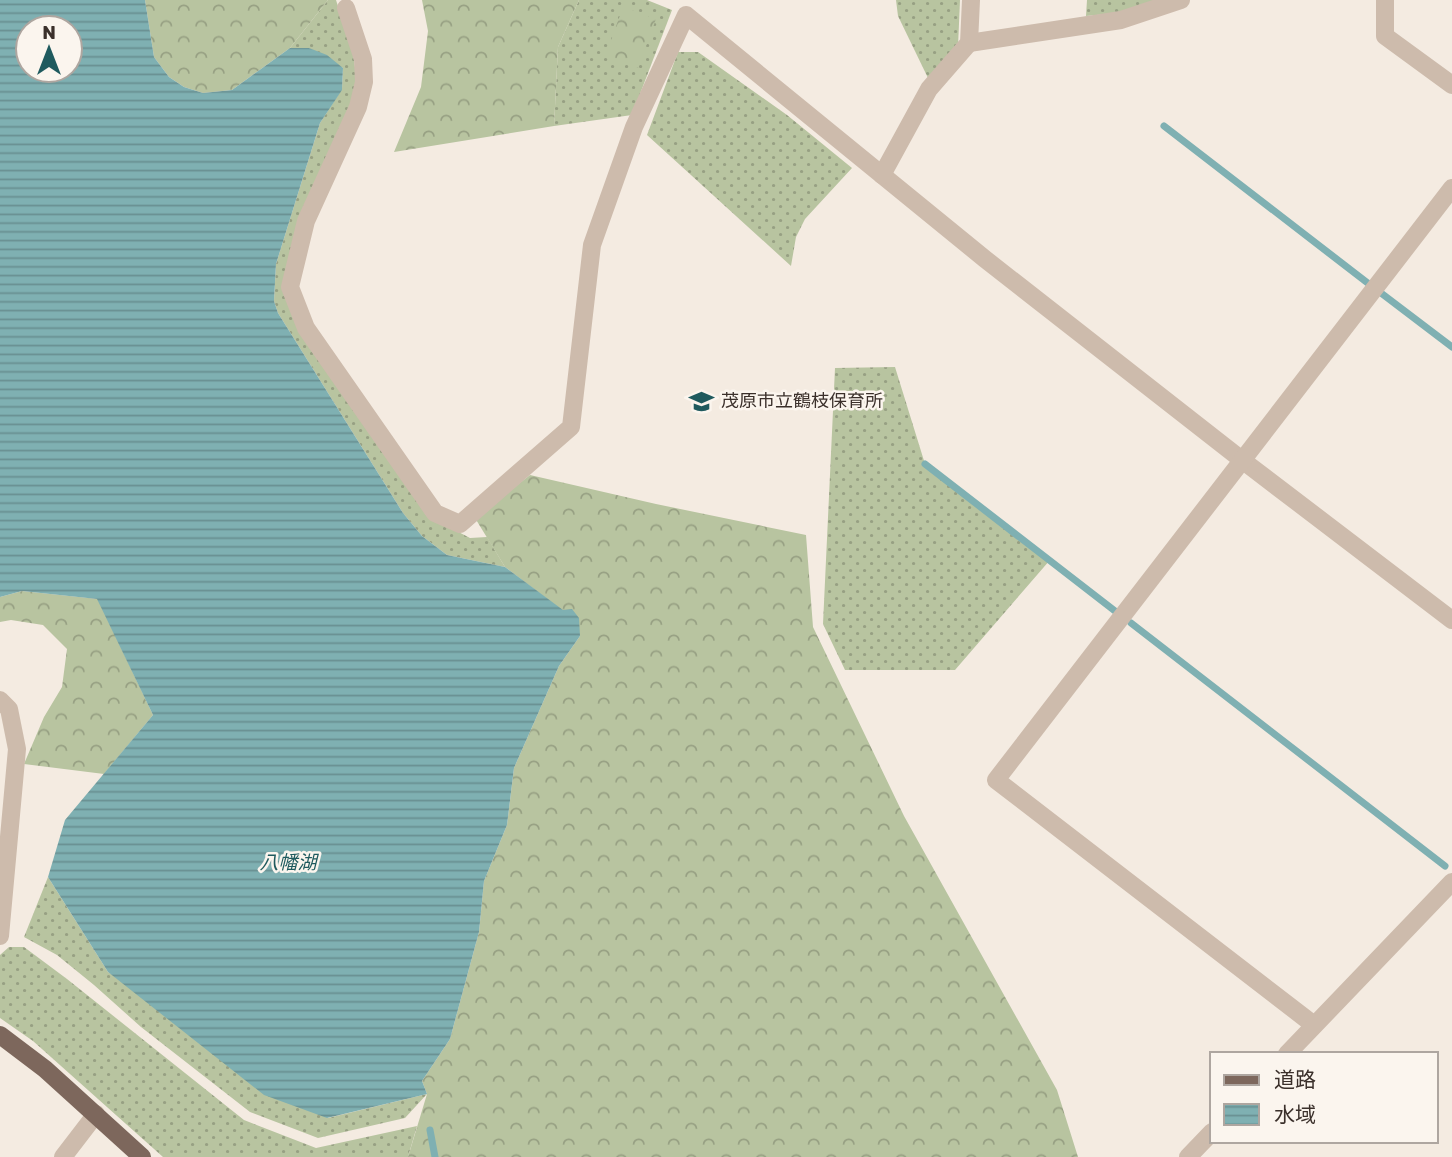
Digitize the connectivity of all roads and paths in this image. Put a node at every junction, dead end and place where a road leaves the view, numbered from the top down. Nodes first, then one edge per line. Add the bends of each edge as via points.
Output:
1 (971, 0) edge
2 (1181, 0) edge
3 (1385, 0) edge
4 (346, 8) dead end
5 (969, 43) junction
6 (1452, 85) edge
7 (882, 175) junction
8 (1452, 188) edge
9 (1242, 460) junction
10 (1452, 620) edge
11 (0, 700) edge
12 (7, 780) edge
13 (1452, 882) edge
14 (0, 936) edge
15 (1314, 1025) junction
16 (0, 1035) edge
17 (1289, 1052) edge
18 (96, 1114) junction
19 (1210, 1134) edge
20 (63, 1157) edge
21 (142, 1157) edge
22 (1188, 1157) edge

1 - 5 street
2 - 5 street via 1121,20
3 - 6 street via 1385,36
4 - 7 street via 363,59 364,82 358,107 306,221 290,287 306,328 435,513 460,524 570,427 592,245 634,127 686,15
5 - 7 street via 929,89
7 - 9 street
8 - 9 street
9 - 10 street
9 - 15 street via 996,780
11 - 12 street via 9,709 17,749
12 - 14 street
13 - 15 street
15 - 17 street
16 - 18 main road
18 - 20 street
18 - 21 main road
19 - 22 street

